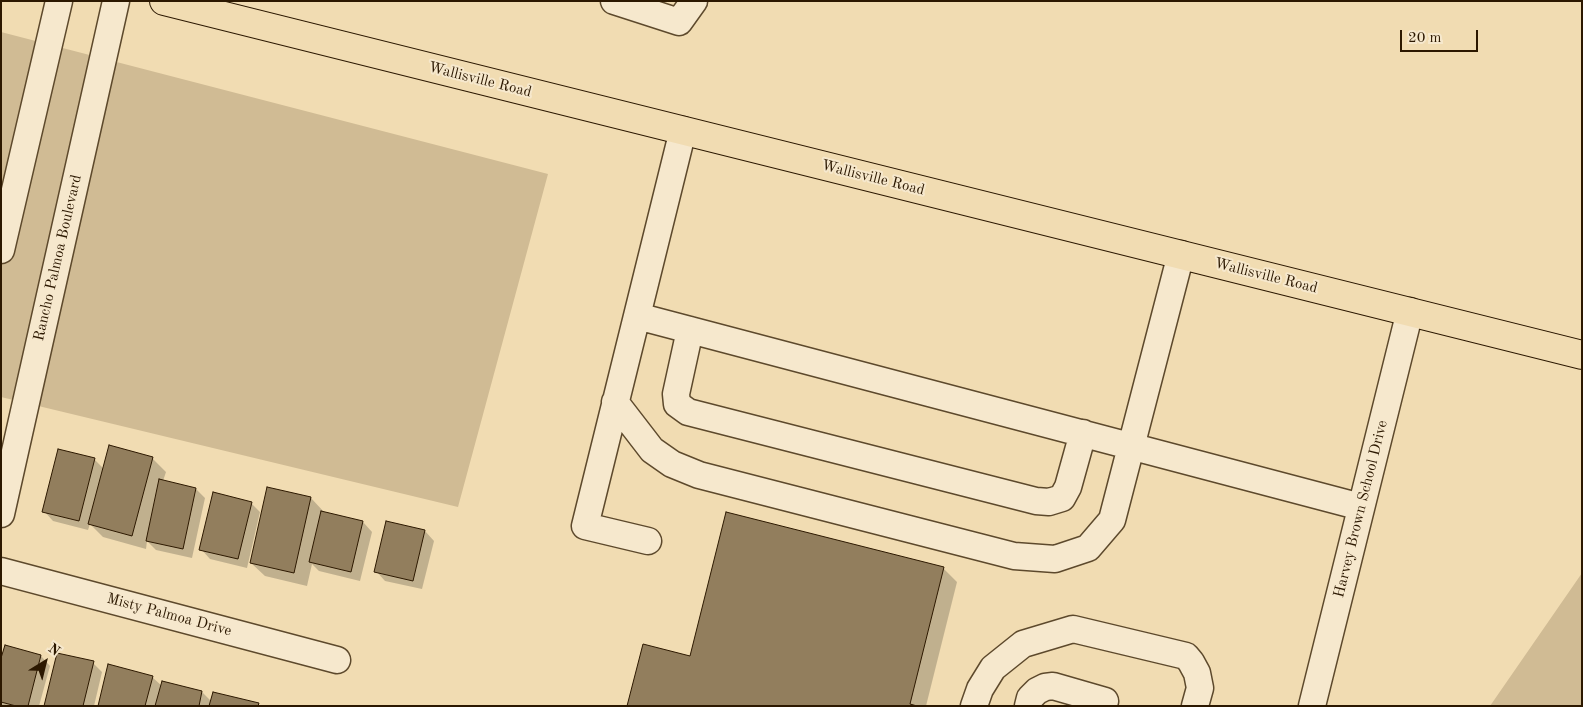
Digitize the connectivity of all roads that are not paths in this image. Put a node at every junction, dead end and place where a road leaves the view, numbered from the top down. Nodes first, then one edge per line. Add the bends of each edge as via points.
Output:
1 (59, 1) edge
2 (116, 1) edge
3 (164, 1) edge
4 (614, 1) edge
5 (694, 1) edge
6 (683, 130) junction
7 (1, 250) edge
8 (1181, 254) junction
9 (1410, 311) junction
10 (637, 316) junction
11 (690, 330) junction
12 (1582, 355) edge
13 (615, 402) junction
14 (1083, 434) junction
15 (1132, 447) junction
16 (1361, 507) junction
17 (1, 514) edge
18 (648, 541) dead end
19 (1, 571) edge
20 (337, 660) dead end
21 (974, 706) edge
22 (1028, 706) edge
23 (1103, 706) edge
24 (1195, 706) edge
25 (1312, 706) edge

1 - 7 street
2 - 17 street, Rancho Palmoa Boulevard
3 - 6 main road, Wallisville Road
4 - 5 street via 679,22
6 - 8 main road, Wallisville Road
6 - 10 street
8 - 9 main road, Wallisville Road
8 - 15 street
9 - 12 main road, Wallisville Road
9 - 16 street, Harvey Brown School Drive
10 - 11 street
10 - 13 street
11 - 14 street
11 - 14 street via 676,394 677,404 688,412 1049,502 1062,498 1068,487
13 - 15 street via 652,450 672,464 699,475 1022,557 1055,559 1088,548 1112,520
13 - 18 street via 585,526
14 - 15 street
15 - 16 street
16 - 25 street, Harvey Brown School Drive
19 - 20 street, Misty Palmoa Drive
21 - 24 street via 980,688 993,668 1023,644 1074,630 1186,656 1197,673 1200,688
22 - 23 street via 1036,691 1052,686 1105,701

